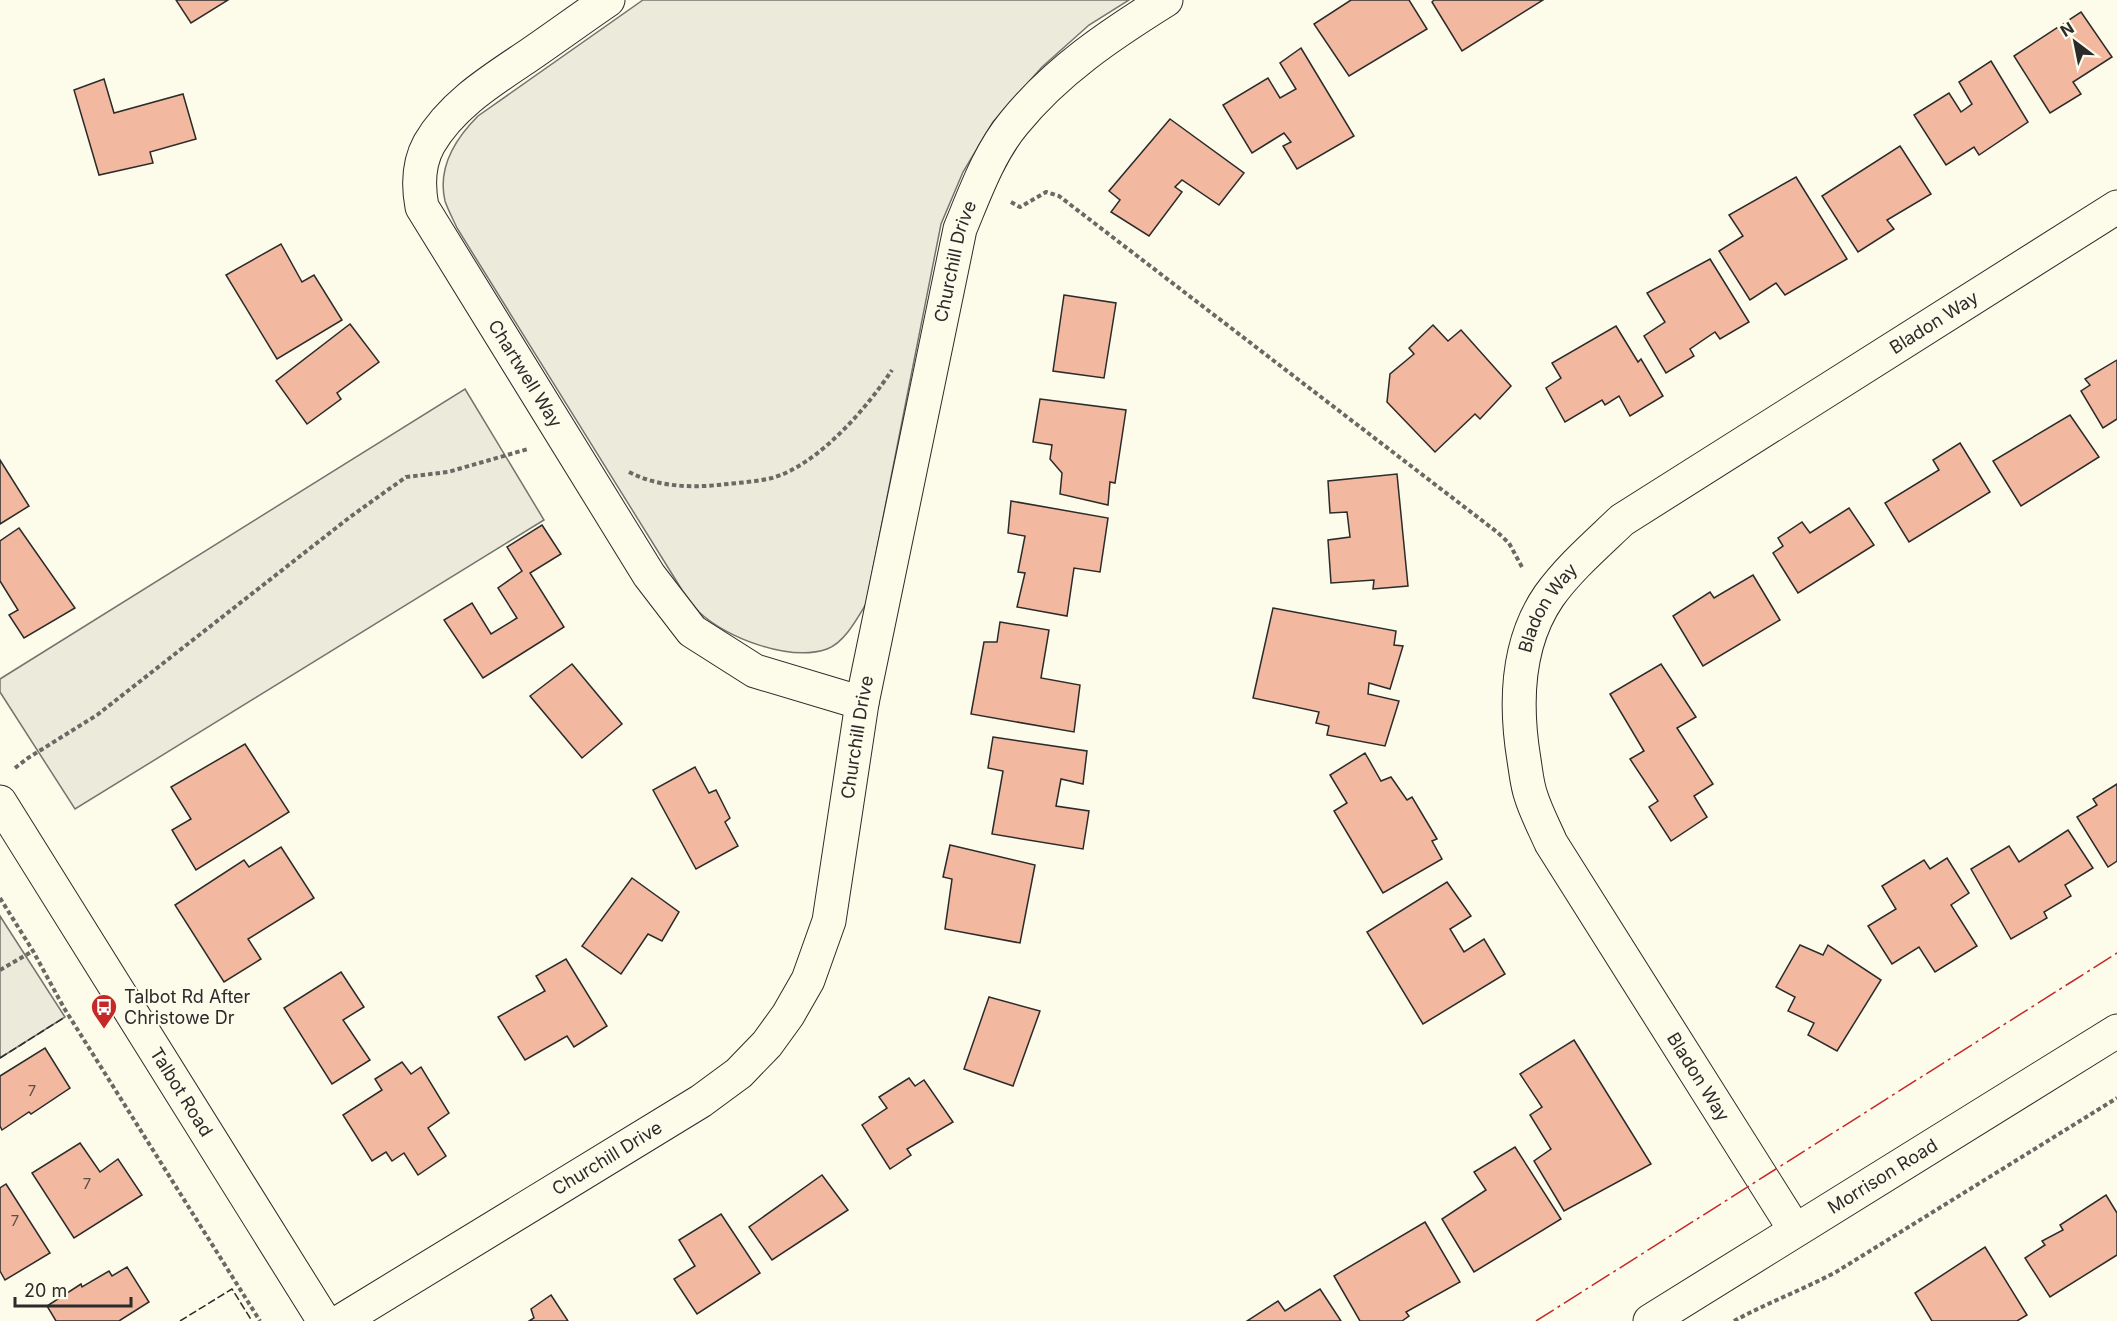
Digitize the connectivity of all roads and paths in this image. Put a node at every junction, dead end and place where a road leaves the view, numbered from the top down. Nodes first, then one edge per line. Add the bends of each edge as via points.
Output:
1 (608, 0) edge
2 (1166, 0) edge
3 (979, 184) junction
4 (2117, 207) edge
5 (895, 366) dead end
6 (565, 439) junction
7 (624, 469) dead end
8 (1548, 597) junction
9 (862, 703) junction
10 (5, 788) edge
11 (0, 898) edge
12 (33, 951) junction
13 (0, 970) edge
14 (2117, 1031) edge
15 (2117, 1098) edge
16 (1795, 1230) junction
17 (260, 1321) edge
18 (324, 1321) edge
19 (341, 1321) edge
20 (1650, 1321) edge
21 (1734, 1321) edge

1 - 6 street, Chartwell Way via 454,110 428,145 418,186 422,207
2 - 3 street, Churchill Drive via 1074,62 1043,91 1013,124
3 - 8 path via 1020,207 1046,192 1059,196 1497,532 1509,543 1532,588
3 - 9 street, Churchill Drive via 960,229
4 - 8 street, Bladon Way via 1622,520
5 - 7 path via 851,421 822,449 773,477 695,487 664,484
6 - 9 street, Chartwell Way via 649,575 692,632 754,671
6 - 10 path via 448,472 406,477 97,715 28,758
8 - 16 street, Bladon Way via 1528,636 1520,675 1520,715 1530,795 1551,843
9 - 19 street, Churchill Drive via 829,921 808,980 767,1044 739,1073 700,1101
10 - 18 street, Talbot Road
11 - 12 path
12 - 13 path
12 - 17 path via 64,1008
14 - 16 street, Morrison Road
15 - 21 path via 1836,1272
16 - 20 street, Morrison Road

